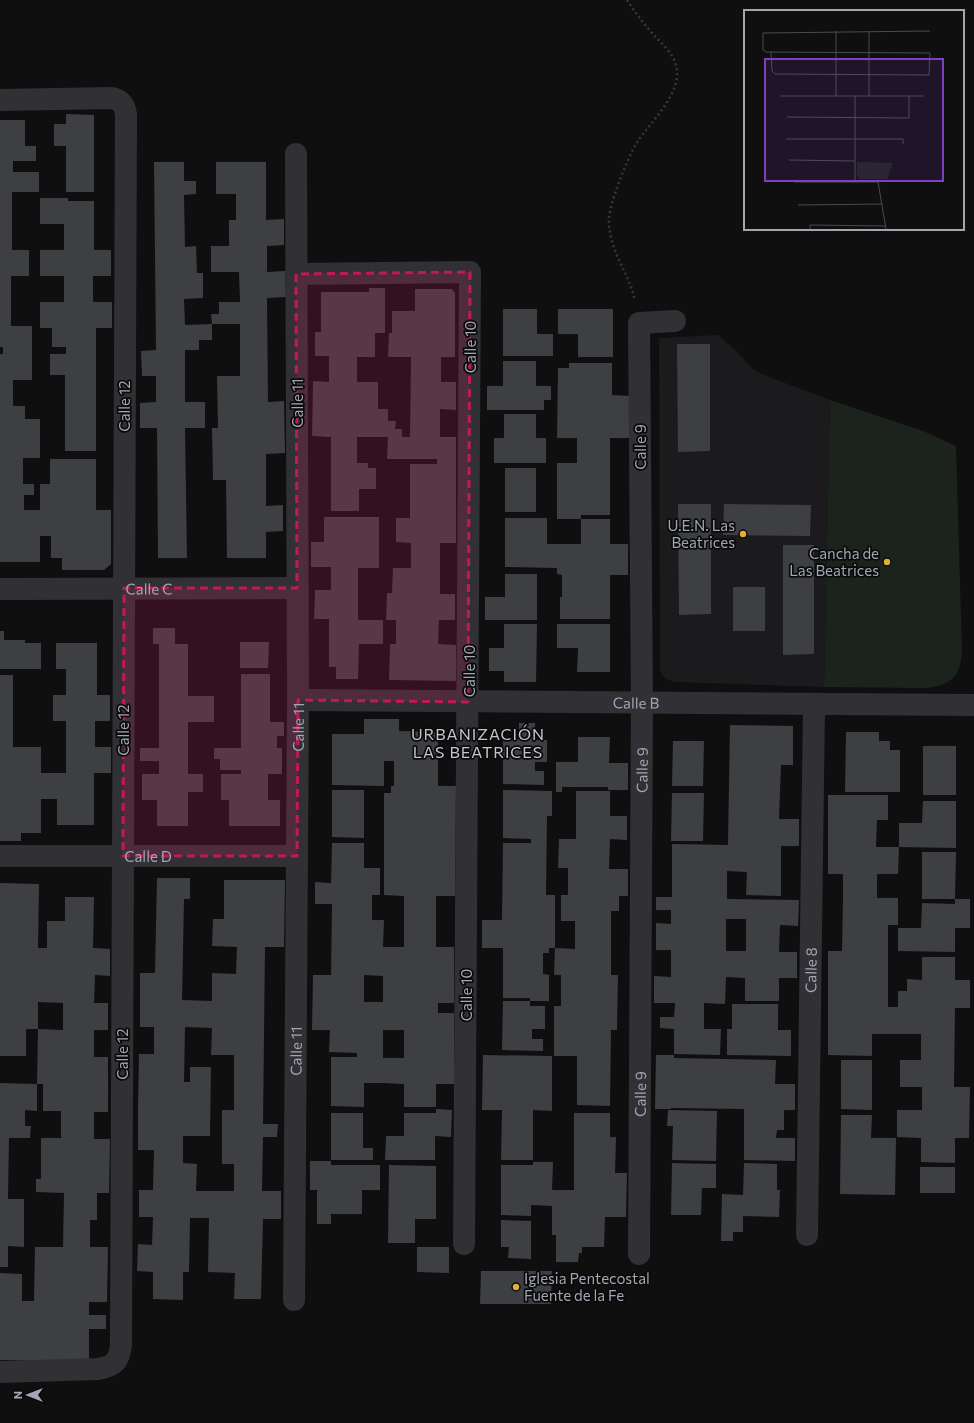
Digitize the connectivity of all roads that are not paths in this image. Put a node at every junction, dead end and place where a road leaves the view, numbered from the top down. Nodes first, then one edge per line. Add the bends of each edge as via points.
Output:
1 (0, 100) edge
2 (296, 154) dead end
3 (296, 274) junction
4 (675, 321) dead end
5 (124, 588) junction
6 (297, 588) junction
7 (0, 589) edge
8 (298, 700) junction
9 (468, 702) junction
10 (642, 704) junction
11 (814, 705) junction
12 (974, 705) edge
13 (0, 856) edge
14 (123, 856) junction
15 (297, 856) junction
16 (807, 1234) dead end
17 (464, 1244) dead end
18 (639, 1254) dead end
19 (294, 1300) dead end
20 (0, 1372) edge

1 - 5 street, Calle 12 via 112,98 120,101 125,109
2 - 3 street, Calle 11
3 - 6 street, Calle 11
3 - 9 street, Calle 10 via 470,272
4 - 10 street, Calle 9 via 639,323
5 - 6 street, Calle C
5 - 7 street, Calle C
5 - 14 street, Calle 12
6 - 8 street, Calle 11
8 - 9 street, Calle B
8 - 15 street, Calle 11
9 - 10 street, Calle B
9 - 17 street, Calle 10
10 - 11 street, Calle B
10 - 18 street, Calle 9
11 - 12 street, Calle B
11 - 16 street, Calle 8
13 - 14 street, Calle D
14 - 15 street, Calle D
14 - 20 street, Calle 12 via 120,1354 113,1364 98,1370
15 - 19 street, Calle 11

